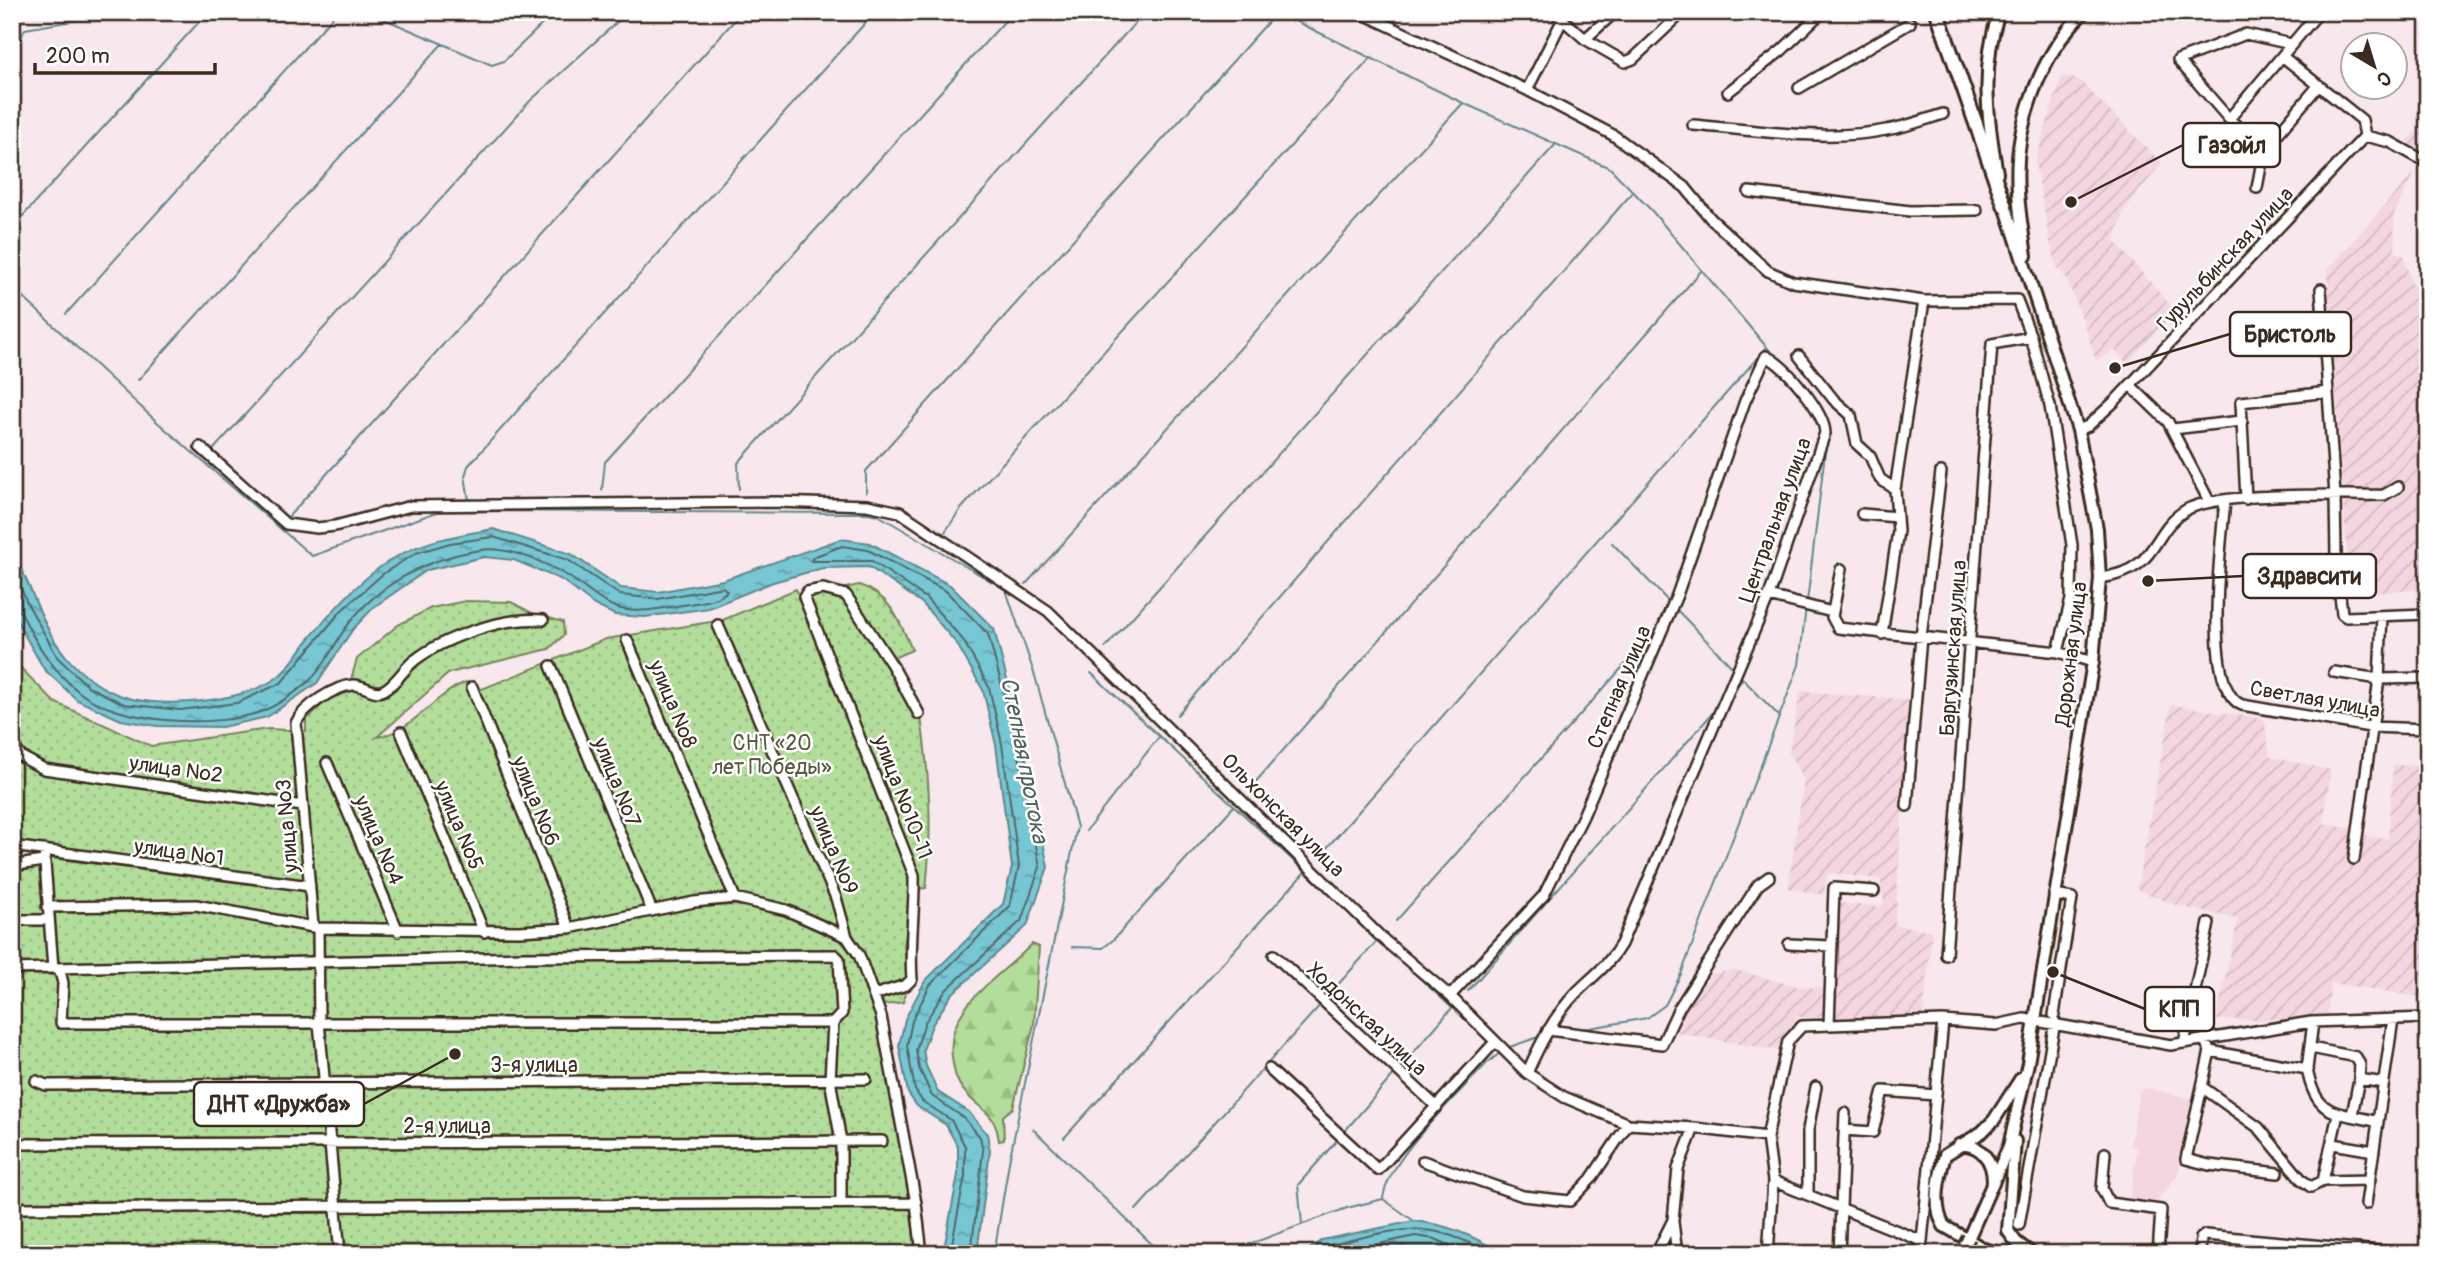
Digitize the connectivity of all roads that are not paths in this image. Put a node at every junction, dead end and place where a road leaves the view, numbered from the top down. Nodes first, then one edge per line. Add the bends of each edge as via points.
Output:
1 (1359, 12) edge
2 (1554, 12) edge
3 (1615, 12) edge
4 (1683, 12) edge
5 (1822, 12) edge
6 (1937, 12) edge
7 (1999, 12) edge
8 (2084, 12) edge
9 (2319, 12) edge
10 (1563, 19) junction
11 (1910, 23) dead end
12 (1585, 39) junction
13 (2291, 44) junction
14 (2281, 56) junction
15 (2319, 85) junction
16 (1799, 88) dead end
17 (1527, 90) junction
18 (1728, 92) dead end
19 (1943, 114) dead end
20 (2229, 119) junction
21 (1693, 125) dead end
22 (2365, 136) junction
23 (2264, 150) junction
24 (2428, 163) edge
25 (2257, 188) dead end
26 (1749, 192) dead end
27 (2005, 208) junction
28 (1977, 210) dead end
29 (2029, 283) junction
30 (2321, 289) dead end
31 (1923, 301) junction
32 (2031, 337) junction
33 (1799, 356) dead end
34 (1762, 358) joint
35 (2130, 385) junction
36 (2328, 392) junction
37 (2241, 421) junction
38 (2173, 429) junction
39 (2078, 430) junction
40 (200, 447) dead end
41 (1941, 472) dead end
42 (2398, 487) dead end
43 (1895, 489) junction
44 (2335, 496) junction
45 (2246, 499) junction
46 (2225, 500) junction
47 (2209, 501) junction
48 (1862, 514) dead end
49 (1897, 517) junction
50 (1841, 569) dead end
51 (2100, 578) junction
52 (1769, 596) junction
53 (1832, 612) junction
54 (2428, 614) edge
55 (2382, 616) junction
56 (542, 620) dead end
57 (718, 625) dead end
58 (1882, 634) junction
59 (1921, 637) junction
60 (627, 640) dead end
61 (1971, 641) junction
62 (2058, 652) junction
63 (2093, 662) junction
64 (551, 666) dead end
65 (2334, 671) dead end
66 (2428, 677) edge
67 (2379, 679) junction
68 (471, 687) dead end
69 (919, 714) dead end
70 (2371, 727) junction
71 (2428, 729) edge
72 (401, 732) dead end
73 (12, 746) edge
74 (327, 763) dead end
75 (303, 806) junction
76 (1906, 806) dead end
77 (12, 846) edge
78 (44, 850) junction
79 (2354, 859) dead end
80 (43, 861) junction
81 (12, 866) edge
82 (1769, 877) dead end
83 (310, 886) junction
84 (1874, 891) dead end
85 (2054, 895) junction
86 (735, 898) junction
87 (47, 907) junction
88 (652, 911) junction
89 (12, 920) edge
90 (47, 920) junction
91 (2209, 923) dead end
92 (316, 927) junction
93 (569, 928) junction
94 (398, 931) junction
95 (484, 932) junction
96 (847, 937) junction
97 (1789, 944) dead end
98 (1830, 946) junction
99 (1946, 955) dead end
100 (1273, 956) dead end
101 (318, 963) junction
102 (56, 968) junction
103 (12, 969) edge
104 (874, 995) junction
105 (1450, 996) junction
106 (2055, 1018) junction
107 (2428, 1018) edge
108 (2393, 1019) junction
109 (2035, 1020) junction
110 (1943, 1021) junction
111 (319, 1022) junction
112 (2313, 1022) junction
113 (833, 1023) junction
114 (1829, 1025) junction
115 (1548, 1030) junction
116 (2204, 1039) junction
117 (1495, 1042) junction
118 (2184, 1043) junction
119 (2311, 1048) junction
120 (2210, 1051) junction
121 (2028, 1063) junction
122 (1269, 1069) dead end
123 (2307, 1069) junction
124 (1527, 1073) junction
125 (866, 1079) dead end
126 (2359, 1079) junction
127 (830, 1080) junction
128 (36, 1081) dead end
129 (327, 1083) junction
130 (2384, 1083) junction
131 (1816, 1087) dead end
132 (2202, 1087) junction
133 (1936, 1095) junction
134 (1437, 1107) junction
135 (2017, 1112) junction
136 (1844, 1113) dead end
137 (2338, 1114) junction
138 (2352, 1115) junction
139 (2378, 1122) junction
140 (1628, 1124) junction
141 (1694, 1128) junction
142 (1844, 1130) junction
143 (1767, 1137) junction
144 (841, 1141) junction
145 (882, 1141) dead end
146 (2015, 1142) junction
147 (12, 1143) edge
148 (332, 1144) junction
149 (2333, 1144) junction
150 (1957, 1146) junction
151 (2374, 1151) junction
152 (2105, 1153) dead end
153 (1423, 1161) dead end
154 (2278, 1173) dead end
155 (2370, 1180) junction
156 (1773, 1181) junction
157 (2323, 1181) junction
158 (1993, 1187) junction
159 (1808, 1194) junction
160 (841, 1203) junction
161 (916, 1203) junction
162 (2367, 1204) dead end
163 (336, 1205) junction
164 (12, 1208) edge
165 (1840, 1208) junction
166 (1673, 1220) junction
167 (2019, 1225) dead end
168 (1922, 1241) junction
169 (1968, 1246) edge
170 (340, 1254) edge
171 (922, 1254) edge
172 (1656, 1254) edge
173 (1677, 1254) edge
174 (1768, 1254) edge
175 (1839, 1254) edge
176 (1920, 1254) edge
177 (2003, 1254) edge
178 (2032, 1254) edge
179 (2158, 1254) edge
180 (2200, 1254) edge
181 (2412, 1254) edge

1 - 17 street
2 - 10 street
3 - 12 street
4 - 12 street via 1629,62
5 - 18 street
6 - 27 highway
7 - 27 main road, Дорожная улица via 1988,56 1986,89 1989,130
8 - 29 main road via 2049,62 2032,95 2023,127 2017,189
9 - 13 street
10 - 12 street
10 - 17 street
11 - 16 street
13 - 14 street
13 - 20 street via 2246,34 2178,60
14 - 15 street
14 - 20 street
15 - 22 street via 2362,120
15 - 23 street
17 - 31 street via 1613,135 1685,187 1711,219 1768,271 1793,282
19 - 21 street via 1859,133
20 - 23 street
22 - 24 street via 2390,142
22 - 35 street, Гурульбинская улица
23 - 25 street
26 - 28 street via 1910,211
27 - 29 main road, Дорожная улица
29 - 39 main road, Дорожная улица
30 - 36 street
31 - 32 street via 2017,300
31 - 43 street
32 - 61 street, Баргузинская улица via 1992,344
32 - 62 street via 2050,406 2072,545 2071,599
33 - 43 street via 1852,415 1857,444 1870,456 1880,479
34 - 52 street, Центральная улица via 1769,356 1814,403 1825,433
34 - 105 street, Степная улица via 1677,595 1550,884
35 - 38 street
35 - 39 street, Гурульбинская улица via 2088,426
36 - 37 street via 2241,402
36 - 44 street
37 - 38 street
37 - 45 street
38 - 47 street
39 - 51 main road, Дорожная улица via 2097,529
40 - 105 street, Ольхонская улица via 286,524 298,527 335,526 411,506 777,502 884,507 900,512 1048,611 1384,940
41 - 59 street
42 - 44 street via 2384,495
43 - 49 street
44 - 45 street
44 - 55 street via 2342,614
45 - 46 street
46 - 47 street
46 - 70 street, Светлая улица via 2217,621 2229,696 2242,705
47 - 51 street via 2180,514 2138,564
48 - 49 street
49 - 58 street
50 - 53 street
51 - 63 main road, Дорожная улица
52 - 53 street
52 - 115 street, Центральная улица via 1613,959 1576,993
53 - 58 street via 1838,628
54 - 55 street
55 - 67 street
56 - 75 street, улица №3 via 526,618 446,640 414,661 385,690 355,684 326,695 296,723
57 - 96 street, улица №9 via 836,898
58 - 59 street
59 - 61 street
59 - 76 street
60 - 86 street, улица №8
61 - 62 street
61 - 99 street, Баргузинская улица
62 - 63 street
63 - 85 main road, Дорожная улица
64 - 88 street, улица №7
65 - 67 street
66 - 67 street
67 - 70 street
68 - 93 street, улица №6
69 - 104 street, улица №10-11 via 846,596 816,589 804,597 914,875 909,945 912,979
70 - 71 street, Светлая улица
70 - 79 street
72 - 95 street, улица №5
73 - 75 street, улица №2 via 44,769
74 - 94 street, улица №4
75 - 83 street, улица №3
77 - 78 street, улица №1
78 - 80 street
78 - 83 street, улица №1
80 - 81 street
80 - 87 street
82 - 115 street via 1758,886 1679,1008 1662,1044
83 - 92 street, улица №3
84 - 98 street via 1834,888
85 - 106 street via 2072,898
85 - 109 main road, Дорожная улица
86 - 88 street
86 - 96 street via 786,910
87 - 90 street
87 - 92 street via 197,905
88 - 93 street
89 - 90 street
90 - 102 street
91 - 118 street
92 - 94 street
92 - 101 street, улица №3
93 - 95 street
94 - 95 street
96 - 104 street, улица №9
97 - 98 street
98 - 114 street
100 - 134 street, Ходонская улица
101 - 102 street
101 - 111 street, улица №3
101 - 113 street via 835,955 842,1013
102 - 103 street
102 - 111 street via 63,983 61,1023
104 - 161 street, улица №9
105 - 117 street, Ольхонская улица
106 - 109 street
106 - 118 street via 2171,1045
106 - 167 street
107 - 108 street
108 - 112 street
108 - 130 street
109 - 110 street via 1996,1025
109 - 121 main road, Дорожная улица
110 - 114 street
110 - 133 street
111 - 113 street
111 - 129 street, улица №3
112 - 116 street
112 - 119 street
113 - 127 street
114 - 143 street via 1802,1026 1788,1041
115 - 124 street, Центральная улица
116 - 118 street
116 - 120 street
117 - 124 street, Ольхонская улица
117 - 134 street
119 - 123 street
119 - 126 street via 2356,1057
120 - 123 street
120 - 132 street
121 - 135 main road, Дорожная улица
121 - 150 main road via 1999,1114 1982,1132
122 - 134 street via 1376,1169 1384,1167
123 - 137 street via 2312,1094
124 - 140 street, Ольхонская улица via 1564,1097
125 - 127 street, 3-я улица
126 - 130 street
126 - 138 street
127 - 129 street, 3-я улица
127 - 144 street
128 - 129 street, 3-я улица via 47,1085
129 - 148 street, улица №3
130 - 139 street
131 - 159 street via 1808,1130
132 - 154 street via 2186,1159
132 - 157 street via 2259,1128 2302,1180 2311,1186
133 - 142 street via 1883,1091 1873,1132
133 - 168 street
135 - 146 main road, Дорожная улица
135 - 158 main road, Дорожная улица
136 - 142 street
137 - 138 street
137 - 149 street
138 - 139 street
139 - 151 street
140 - 141 street, Ольхонская улица
140 - 153 street via 1591,1179 1570,1201 1523,1196
141 - 143 street, Ольхонская улица
141 - 166 street via 1678,1170
142 - 165 street
143 - 156 street
144 - 145 street, 2-я улица
144 - 148 street, 2-я улица
144 - 160 street
146 - 169 main road, Дорожная улица via 2002,1180
146 - 178 main road via 2008,1231
147 - 148 street, 2-я улица
148 - 163 street, улица №3
149 - 151 street
149 - 157 street
150 - 158 main road via 1969,1144 1984,1153 1993,1173
150 - 177 main road via 1945,1156 1940,1176 1941,1221 1956,1235
151 - 155 street
152 - 179 street via 2102,1189 2109,1203 2161,1210
155 - 157 street
155 - 162 street
156 - 159 street
156 - 174 street
158 - 169 main road, Дорожная улица
159 - 165 street
160 - 161 street
160 - 163 street
161 - 171 street, улица №9
163 - 164 street
163 - 170 street, улица №3
165 - 168 street
165 - 175 street
166 - 172 street
166 - 173 street
168 - 176 street
180 - 181 street via 2205,1235

